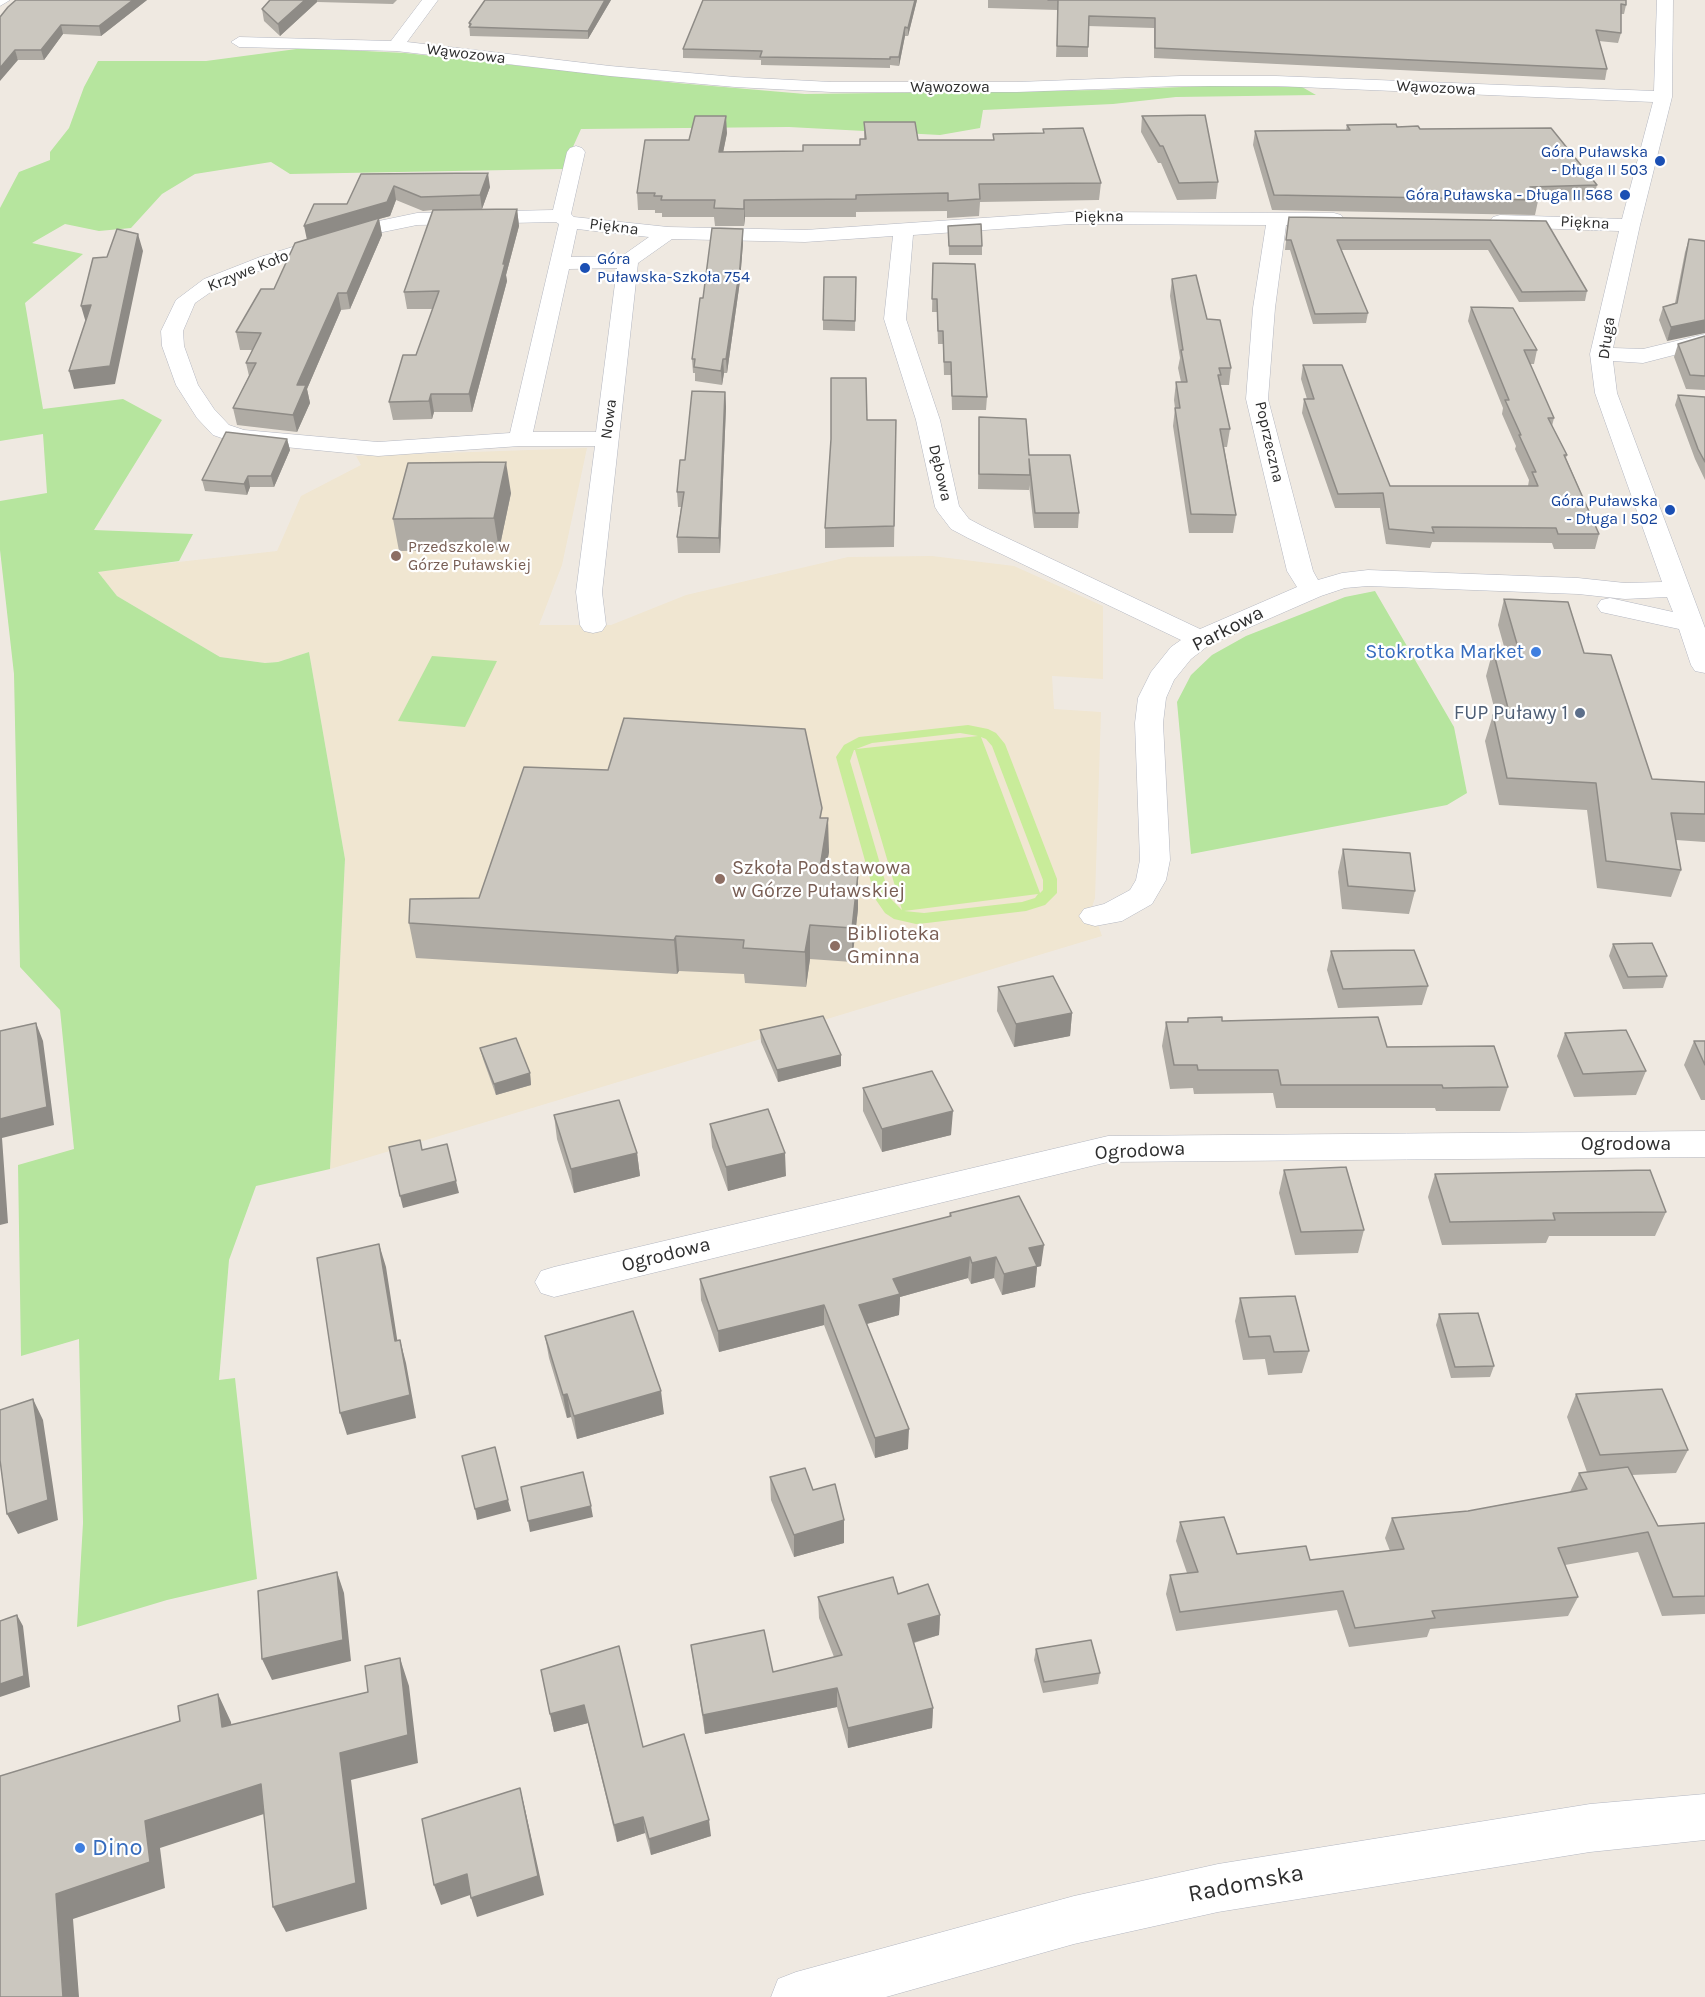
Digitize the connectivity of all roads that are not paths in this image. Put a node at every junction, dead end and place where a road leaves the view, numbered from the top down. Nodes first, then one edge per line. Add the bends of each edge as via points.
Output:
1 (430, 0) edge
2 (1665, 0) edge
3 (239, 42) dead end
4 (396, 46) junction
5 (1663, 97) junction
6 (576, 152) dead end
7 (1277, 218) junction
8 (565, 219) junction
9 (1348, 219) edge
10 (1479, 220) edge
11 (1630, 225) junction
12 (904, 230) junction
13 (668, 233) junction
14 (628, 262) junction
15 (558, 263) junction
16 (1705, 340) edge
17 (1601, 354) junction
18 (520, 439) junction
19 (606, 439) junction
20 (1541, 586) junction
21 (1679, 589) junction
22 (1312, 590) junction
23 (1690, 624) junction
24 (593, 625) dead end
25 (1200, 639) junction
26 (1705, 665) edge
27 (1095, 916) dead end
28 (1705, 1144) edge
29 (554, 1282) dead end
30 (1705, 1817) edge
31 (875, 1986) edge
32 (796, 1997) edge

1 - 4 street
2 - 5 street, Długa
3 - 4 street, Wąwozowa
4 - 5 street, Wąwozowa via 610,71 831,87 1253,81
5 - 11 street, Długa
6 - 8 street
7 - 9 street, Piękna
7 - 12 street, Piękna via 1071,218
7 - 22 street, Poprzeczna via 1264,308 1257,399 1300,571
8 - 13 street, Piękna
8 - 15 street
8 - 18 street, Krzywe Koło via 438,218 374,228 211,283 186,300 172,331 187,386 222,430 241,437 378,449
10 - 11 street, Piękna
11 - 17 street, Długa
12 - 13 street, Piękna via 805,236
12 - 25 street, Dębowa via 895,319 928,420 946,507 960,524 977,533
13 - 14 street
14 - 15 street
14 - 19 street, Nowa
15 - 18 street
16 - 17 street via 1643,356
17 - 21 street, Długa via 1606,393
18 - 19 street, Krzywe Koło
19 - 24 street, Nowa via 589,592
20 - 21 street, Parkowa via 1625,591
20 - 22 street, Parkowa via 1368,578
20 - 23 street, Parkowa
21 - 23 street, Długa
22 - 25 street, Parkowa
23 - 26 street, Długa
25 - 27 street, Parkowa via 1181,653 1161,678 1152,698 1149,723 1155,860 1151,880 1141,897 1111,914
28 - 29 street, Ogrodowa via 1108,1149
30 - 31 street, Radomska via 1580,1830 1218,1887 1074,1920
31 - 32 street, Radomska

